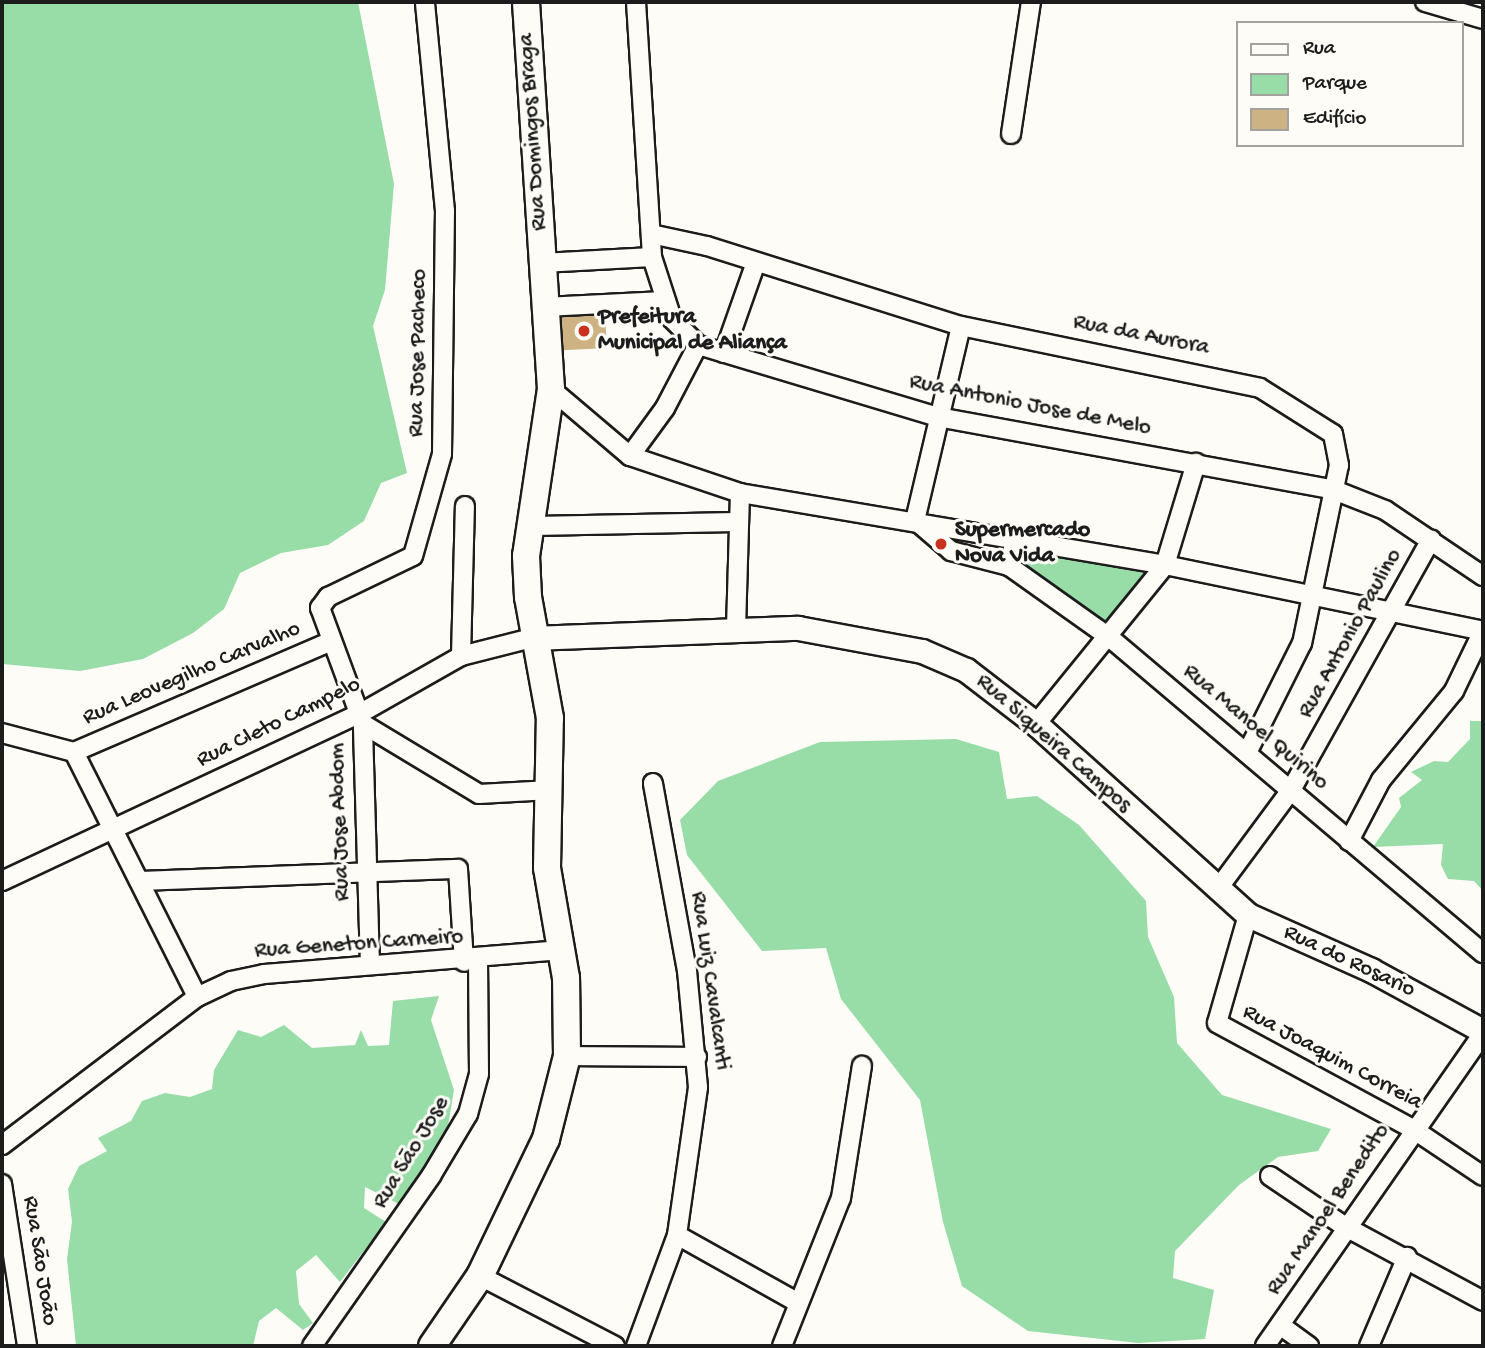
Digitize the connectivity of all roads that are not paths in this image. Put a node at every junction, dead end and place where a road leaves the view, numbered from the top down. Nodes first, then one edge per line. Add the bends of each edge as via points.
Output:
1 (425, 2) edge
2 (526, 2) edge
3 (636, 2) edge
4 (1031, 2) edge
5 (1433, 3) edge
6 (1483, 19) edge
7 (1011, 134) dead end
8 (651, 234) junction
9 (652, 257) junction
10 (542, 262) junction
11 (756, 262) junction
12 (664, 301) junction
13 (544, 307) junction
14 (961, 326) junction
15 (698, 345) junction
16 (724, 352) junction
17 (551, 389) junction
18 (938, 417) junction
19 (630, 456) junction
20 (1196, 464) junction
21 (1334, 490) junction
22 (740, 493) junction
23 (465, 506) dead end
24 (915, 520) junction
25 (739, 522) junction
26 (530, 526) junction
27 (1431, 539) junction
28 (1015, 540) junction
29 (1166, 565) junction
30 (1009, 566) junction
31 (1483, 576) edge
32 (1314, 593) junction
33 (1395, 609) junction
34 (736, 628) junction
35 (1483, 631) edge
36 (1109, 636) junction
37 (532, 638) junction
38 (329, 642) junction
39 (460, 656) junction
40 (361, 719) junction
41 (1036, 724) junction
42 (2, 733) edge
43 (74, 752) junction
44 (1247, 753) junction
45 (653, 783) dead end
46 (551, 790) junction
47 (1291, 790) junction
48 (116, 828) junction
49 (1349, 841) junction
50 (367, 873) junction
51 (2, 881) edge
52 (143, 881) junction
53 (1217, 890) junction
54 (1248, 915) junction
55 (562, 950) junction
56 (1483, 953) edge
57 (471, 961) junction
58 (370, 965) junction
59 (197, 997) junction
60 (1483, 1032) edge
61 (567, 1056) junction
62 (697, 1056) junction
63 (862, 1066) dead end
64 (1413, 1129) junction
65 (2, 1145) edge
66 (1483, 1175) edge
67 (1270, 1176) dead end
68 (2, 1184) edge
69 (1344, 1226) junction
70 (677, 1235) junction
71 (1407, 1257) junction
72 (480, 1276) junction
73 (1483, 1301) edge
74 (797, 1303) junction
75 (1280, 1325) junction
76 (27, 1346) edge
77 (313, 1346) edge
78 (432, 1346) edge
79 (615, 1346) edge
80 (636, 1346) edge
81 (782, 1346) edge
82 (1265, 1346) edge
83 (1309, 1346) edge
84 (1369, 1346) edge

1 - 38 street, Rua Jose Pacheco via 445,211 442,454 419,547 404,562 322,602
2 - 10 main road, Rua Domingos Braga
3 - 8 street, Rua Antonio Jose de Melo
4 - 7 street
5 - 6 street
8 - 9 street, Rua Antonio Jose de Melo
8 - 11 street, Rua da Aurora
9 - 10 street
9 - 12 street, Rua Antonio Jose de Melo
10 - 13 main road, Rua Domingos Braga
11 - 14 street, Rua da Aurora
11 - 16 street
12 - 13 street
12 - 15 street, Rua Antonio Jose de Melo via 672,319
13 - 17 main road, Rua Domingos Braga
14 - 18 street
14 - 21 street, Rua da Aurora via 1260,388 1333,434 1340,453
15 - 16 street, Rua Antonio Jose de Melo
15 - 19 street via 665,408
16 - 18 street, Rua Antonio Jose de Melo
17 - 19 street
17 - 26 main road, Rua Domingos Braga
18 - 20 street, Rua Antonio Jose de Melo
18 - 24 street
19 - 22 street
20 - 21 street, Rua Antonio Jose de Melo
20 - 29 street
21 - 27 street via 1385,510
21 - 32 street, Rua da Aurora
22 - 24 street
22 - 25 street
23 - 39 street
24 - 28 street
24 - 30 street via 951,551
25 - 26 street
25 - 34 street
26 - 37 main road, Rua Domingos Braga via 526,556
27 - 31 street
27 - 33 street, Rua Antonio Paulino
28 - 29 street
28 - 30 street
29 - 32 street
29 - 36 street
30 - 36 street, Rua Manoel Quirino
32 - 33 street
32 - 44 street, Rua da Aurora via 1297,655
33 - 35 street
33 - 47 street, Rua Antonio Paulino
34 - 37 street, Rua Siqueira Campos
34 - 41 street, Rua Siqueira Campos via 799,628 922,651 965,670
35 - 49 street via 1454,691 1381,780
36 - 41 street
36 - 44 street, Rua Manoel Quirino
37 - 39 street, Rua Cleto Campelo
37 - 46 main road, Rua Domingos Braga via 550,718
38 - 40 street, Rua Jose Abdom
38 - 43 street, Rua Leovegilho Carvalho
39 - 40 street, Rua Cleto Campelo
40 - 46 street via 479,794
40 - 48 street, Rua Cleto Campelo
40 - 50 street, Rua Jose Abdom
41 - 53 street, Rua Siqueira Campos
42 - 43 street
43 - 48 street
44 - 47 street, Rua Manoel Quirino
45 - 62 street, Rua Luiz Cavalcanti
46 - 55 main road, Rua Domingos Braga via 547,868
47 - 49 street, Rua Manoel Quirino
47 - 53 street, Rua Antonio Paulino
48 - 51 street, Rua Cleto Campelo
48 - 52 street
49 - 56 street, Rua Manoel Quirino
50 - 52 street
50 - 57 street, Rua São Jose via 458,869
50 - 58 street, Rua Jose Abdom
52 - 59 street
53 - 54 street, Rua do Rosario
54 - 60 street, Rua do Rosario via 1371,970
54 - 64 street, Rua Joaquim Correia via 1217,1023
55 - 57 street, Rua Geneton Carneiro
55 - 61 main road, Rua Domingos Braga
57 - 58 street, Rua Geneton Carneiro
57 - 77 street, Rua São Jose via 479,1074 468,1114 431,1176
58 - 59 street, Rua Geneton Carneiro via 264,974
59 - 65 street, Rua Geneton Carneiro
60 - 64 street, Rua Manoel Benedito
61 - 62 street
61 - 72 main road, Rua Domingos Braga via 546,1139
62 - 70 street, Rua Luiz Cavalcanti via 695,1113
63 - 74 street via 841,1198
64 - 66 street, Rua Joaquim Correia
64 - 69 street, Rua Manoel Benedito
67 - 69 street
68 - 76 street, Rua São João
69 - 71 street
69 - 75 street, Rua Manoel Benedito
70 - 74 street
70 - 80 street, Rua Luiz Cavalcanti
71 - 73 street
71 - 84 street
72 - 78 main road, Rua Domingos Braga
72 - 79 street
74 - 81 street
75 - 82 street, Rua Manoel Benedito
75 - 83 street

